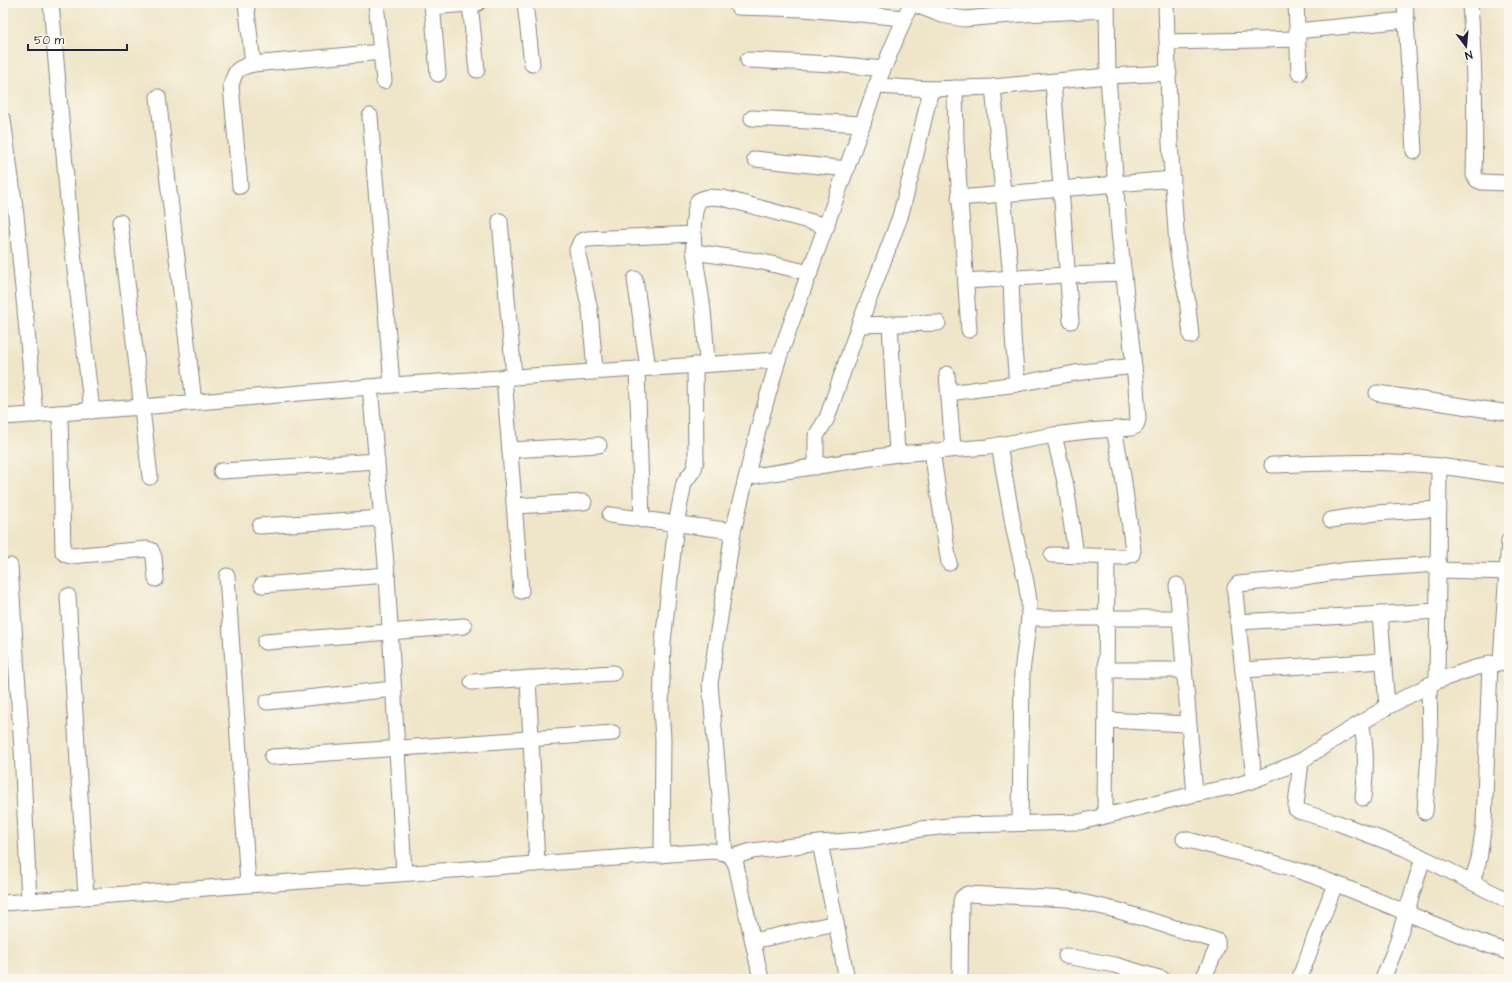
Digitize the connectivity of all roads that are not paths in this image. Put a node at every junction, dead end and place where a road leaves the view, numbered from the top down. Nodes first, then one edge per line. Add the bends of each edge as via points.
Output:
1 (50, 3) edge
2 (246, 3) edge
3 (376, 3) edge
4 (475, 3) edge
5 (525, 3) edge
6 (911, 3) edge
7 (1166, 3) edge
8 (1296, 3) edge
9 (1405, 3) edge
10 (1470, 3) edge
11 (432, 5) edge
12 (1109, 5) edge
13 (738, 7) dead end
14 (904, 18) junction
15 (1407, 20) junction
16 (1297, 35) junction
17 (1168, 42) junction
18 (381, 52) junction
19 (748, 60) dead end
20 (253, 64) junction
21 (532, 64) dead end
22 (883, 69) junction
23 (477, 70) dead end
24 (1169, 73) junction
25 (1299, 73) dead end
26 (438, 74) dead end
27 (1108, 76) junction
28 (384, 81) dead end
29 (1053, 82) junction
30 (876, 86) junction
31 (993, 87) junction
32 (955, 88) junction
33 (931, 89) junction
34 (158, 97) dead end
35 (370, 116) dead end
36 (752, 118) dead end
37 (3, 120) edge
38 (863, 124) junction
39 (1414, 151) dead end
40 (755, 159) dead end
41 (847, 169) junction
42 (1173, 180) junction
43 (1116, 185) junction
44 (1509, 185) edge
45 (240, 186) dead end
46 (1061, 190) junction
47 (1003, 195) junction
48 (959, 198) junction
49 (500, 221) dead end
50 (120, 222) dead end
51 (826, 226) junction
52 (694, 234) junction
53 (694, 252) junction
54 (810, 273) junction
55 (1124, 273) junction
56 (1067, 275) junction
57 (1011, 278) junction
58 (635, 279) dead end
59 (966, 281) junction
60 (1071, 321) dead end
61 (938, 323) dead end
62 (890, 324) junction
63 (859, 325) junction
64 (969, 330) dead end
65 (1191, 336) dead end
66 (778, 360) junction
67 (700, 364) junction
68 (1134, 366) junction
69 (642, 368) junction
70 (595, 371) junction
71 (947, 374) dead end
72 (509, 377) junction
73 (1017, 384) junction
74 (392, 385) junction
75 (370, 387) junction
76 (949, 393) junction
77 (1377, 393) dead end
78 (194, 402) junction
79 (142, 407) junction
80 (92, 411) junction
81 (60, 413) junction
82 (1509, 413) edge
83 (35, 415) junction
84 (3, 417) edge
85 (1114, 429) junction
86 (1054, 435) junction
87 (599, 445) dead end
88 (999, 445) junction
89 (953, 449) junction
90 (510, 450) junction
91 (932, 451) junction
92 (897, 454) junction
93 (377, 461) junction
94 (1272, 465) dead end
95 (1439, 466) junction
96 (816, 467) junction
97 (221, 471) dead end
98 (1509, 476) edge
99 (150, 477) dead end
100 (747, 477) junction
101 (584, 502) dead end
102 (515, 506) junction
103 (1439, 509) junction
104 (610, 516) dead end
105 (382, 518) junction
106 (642, 520) junction
107 (1331, 520) dead end
108 (676, 524) junction
109 (260, 526) dead end
110 (733, 532) junction
111 (1509, 541) edge
112 (1052, 555) dead end
113 (1076, 555) junction
114 (1107, 556) junction
115 (949, 563) dead end
116 (10, 566) dead end
117 (1439, 567) junction
118 (1508, 572) junction
119 (387, 575) junction
120 (227, 576) dead end
121 (156, 579) dead end
122 (262, 585) dead end
123 (1177, 585) dead end
124 (521, 591) dead end
125 (68, 596) dead end
126 (1438, 611) junction
127 (1380, 614) junction
128 (1029, 618) junction
129 (1107, 618) junction
130 (1180, 618) junction
131 (1238, 622) junction
132 (464, 626) dead end
133 (391, 632) junction
134 (265, 642) dead end
135 (1383, 661) junction
136 (1500, 662) edge
137 (1107, 670) junction
138 (1184, 670) junction
139 (1243, 670) junction
140 (613, 673) dead end
141 (528, 678) junction
142 (472, 682) dead end
143 (1433, 683) junction
144 (394, 689) junction
145 (267, 702) dead end
146 (1387, 707) junction
147 (1106, 720) junction
148 (1361, 723) junction
149 (1188, 724) junction
150 (613, 733) dead end
151 (532, 738) junction
152 (398, 748) junction
153 (272, 757) dead end
154 (1301, 761) junction
155 (1254, 780) junction
156 (1195, 794) junction
157 (1362, 798) dead end
158 (1425, 812) dead end
159 (1105, 816) junction
160 (1020, 823) junction
161 (1184, 839) dead end
162 (820, 843) junction
163 (662, 855) junction
164 (728, 855) junction
165 (1423, 858) junction
166 (537, 864) junction
167 (404, 873) junction
168 (1472, 882) junction
169 (248, 884) junction
170 (1335, 884) junction
171 (86, 896) junction
172 (29, 901) junction
173 (1509, 901) edge
174 (3, 903) edge
175 (1406, 912) junction
176 (836, 923) junction
177 (753, 941) junction
178 (1509, 952) edge
179 (1066, 956) dead end
180 (1300, 977) dead end
181 (761, 979) edge
182 (847, 979) edge
183 (960, 979) edge
184 (1162, 979) edge
185 (1203, 979) edge
186 (1383, 979) edge

1 - 80 street via 71,236
2 - 20 street
3 - 18 street
4 - 11 street
4 - 23 street
5 - 21 street
6 - 12 street via 942,15 964,19
6 - 14 street
7 - 17 street
8 - 16 street
9 - 15 street
10 - 44 street via 1475,119 1474,175 1482,182
11 - 26 street
12 - 27 street
13 - 14 street via 819,10
14 - 22 street
15 - 16 street
15 - 39 street
16 - 17 street
16 - 25 street
17 - 24 street
18 - 20 street
18 - 28 street
19 - 22 street
20 - 45 street via 241,67 235,73 232,86
22 - 30 street
24 - 27 street
24 - 42 street
27 - 29 street
27 - 43 street
29 - 31 street
29 - 46 street
30 - 33 street
30 - 38 street
31 - 32 street
31 - 47 street
32 - 33 street
32 - 48 street
33 - 63 street via 900,217
34 - 78 street
35 - 74 street
36 - 38 street
37 - 83 street via 16,215
38 - 41 street
40 - 41 street
41 - 51 street
42 - 43 street
42 - 65 street via 1177,246
43 - 46 street
43 - 55 street
46 - 47 street
46 - 56 street
47 - 48 street
47 - 57 street
48 - 59 street
49 - 72 street
50 - 79 street
51 - 52 street via 711,196 698,201 695,208
51 - 54 street
52 - 53 street
52 - 70 street via 581,241 578,250 590,310
53 - 54 street via 763,262
53 - 67 street via 703,312
54 - 66 street
55 - 56 street
55 - 68 street
56 - 57 street
56 - 60 street
57 - 59 street
57 - 73 street
58 - 69 street
59 - 64 street
61 - 62 street
62 - 63 street
62 - 92 street
63 - 96 street via 827,418 816,436
66 - 67 street
66 - 100 street
67 - 69 street
67 - 108 street via 696,461 694,469 684,483
68 - 73 street via 1074,373
68 - 85 street via 1138,423 1132,428
69 - 70 street
69 - 106 street
70 - 72 street
71 - 76 street
72 - 74 street
72 - 90 street
73 - 76 street
74 - 75 street
75 - 78 street
75 - 93 street
76 - 89 street
77 - 82 street
78 - 79 street
79 - 80 street
79 - 99 street
80 - 81 street
81 - 83 street
81 - 121 street via 63,552 71,556 151,550
83 - 84 street
85 - 86 street
85 - 114 street via 1133,550 1129,556
86 - 88 street
86 - 113 street via 1066,486
87 - 90 street
88 - 89 street
88 - 128 street via 1026,582
89 - 91 street
90 - 102 street
91 - 92 street
91 - 115 street
92 - 96 street
93 - 97 street
93 - 105 street
94 - 95 street via 1337,462
95 - 98 street
95 - 103 street
96 - 100 street
100 - 110 street
101 - 102 street
102 - 124 street
103 - 107 street via 1375,513
103 - 117 street
104 - 106 street
105 - 109 street
105 - 119 street
106 - 108 street
108 - 110 street
108 - 163 street via 662,665
110 - 164 street via 710,684
111 - 118 street
112 - 113 street
113 - 114 street
114 - 129 street
116 - 172 street
117 - 118 street
117 - 126 street
117 - 131 street via 1348,570 1238,584 1235,588
118 - 136 street
119 - 122 street
119 - 133 street
120 - 169 street
123 - 130 street
125 - 171 street
126 - 127 street
126 - 143 street
127 - 131 street
127 - 135 street
128 - 129 street
128 - 160 street via 1022,672
129 - 130 street
129 - 137 street
130 - 138 street
131 - 139 street
132 - 133 street
133 - 134 street
133 - 144 street
135 - 139 street
135 - 146 street
136 - 143 street via 1474,668
136 - 168 street via 1484,824 1479,859
137 - 138 street
137 - 147 street
138 - 149 street
139 - 155 street
140 - 141 street
141 - 142 street
141 - 151 street
143 - 146 street
143 - 158 street
144 - 145 street
144 - 152 street
146 - 148 street
147 - 149 street
147 - 159 street
148 - 154 street
148 - 157 street via 1366,758
149 - 156 street
150 - 151 street
151 - 152 street
151 - 166 street
152 - 153 street
152 - 167 street
154 - 155 street
154 - 165 street via 1296,805 1299,812 1338,823 1404,848
155 - 156 street
156 - 159 street
159 - 160 street via 1080,822
160 - 162 street via 921,828 862,840
161 - 170 street via 1250,856
162 - 164 street
162 - 176 street
163 - 164 street via 712,851
163 - 166 street
164 - 177 street via 736,865
165 - 168 street
165 - 175 street
166 - 167 street
167 - 169 street
168 - 173 street
169 - 171 street
170 - 175 street
170 - 180 street
171 - 172 street
172 - 174 street
175 - 178 street via 1469,939
175 - 186 street
176 - 177 street
176 - 182 street
177 - 181 street
179 - 184 street via 1115,965
183 - 185 street via 961,902 967,894 1068,899 1116,910 1217,941 1217,948

